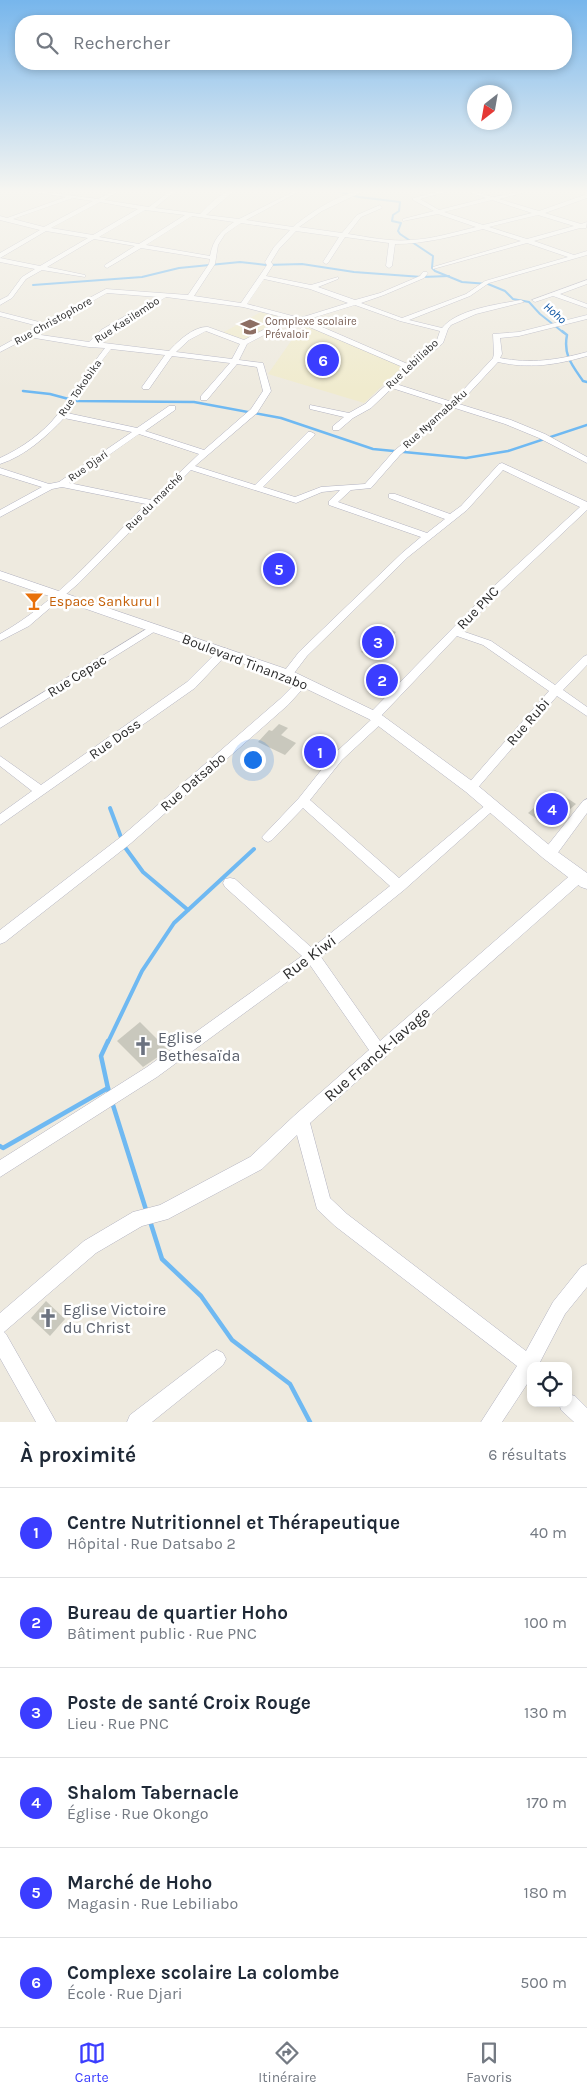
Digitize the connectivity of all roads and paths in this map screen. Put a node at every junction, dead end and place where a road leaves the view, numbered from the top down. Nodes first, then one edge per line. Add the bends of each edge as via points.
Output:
1 (58, 257) edge
2 (121, 257) edge
3 (208, 257) edge
4 (271, 257) edge
5 (329, 257) edge
6 (390, 257) edge
7 (473, 257) edge
8 (574, 257) edge
9 (212, 258) joint
10 (0, 260) edge
11 (326, 262) dead end
12 (107, 266) dead end
13 (389, 266) dead end
14 (41, 267) junction
15 (435, 268) dead end
16 (425, 273) dead end
17 (83, 276) dead end
18 (262, 277) junction
19 (336, 278) dead end
20 (587, 282) edge
21 (312, 287) junction
22 (554, 294) junction
23 (164, 296) junction
24 (190, 297) junction
25 (536, 300) dead end
26 (356, 302) junction
27 (521, 302) dead end
28 (0, 303) edge
29 (243, 304) junction
30 (587, 306) edge
31 (0, 314) edge
32 (587, 317) edge
33 (292, 318) junction
34 (300, 320) junction
35 (402, 320) junction
36 (45, 326) junction
37 (443, 330) junction
38 (29, 335) junction
39 (244, 343) junction
40 (89, 345) junction
41 (109, 347) junction
42 (0, 350) edge
43 (170, 352) junction
44 (587, 354) edge
45 (496, 360) junction
46 (235, 361) junction
47 (409, 367) junction
48 (390, 385) junction
49 (146, 387) dead end
50 (204, 398) dead end
51 (454, 405) junction
52 (313, 406) dead end
53 (172, 408) dead end
54 (62, 415) junction
55 (350, 416) junction
56 (336, 428) dead end
57 (138, 430) junction
58 (312, 434) dead end
59 (206, 453) junction
60 (587, 460) edge
61 (0, 461) edge
62 (189, 467) junction
63 (0, 471) edge
64 (62, 484) junction
65 (49, 487) junction
66 (258, 487) junction
67 (348, 488) junction
68 (392, 496) dead end
69 (153, 503) junction
70 (586, 505) edge
71 (0, 514) edge
72 (452, 518) junction
73 (429, 537) junction
74 (0, 575) edge
75 (60, 594) junction
76 (153, 628) junction
77 (455, 632) junction
78 (0, 638) edge
79 (224, 651) junction
80 (587, 659) edge
81 (287, 674) junction
82 (303, 683) junction
83 (555, 691) junction
84 (587, 712) edge
85 (376, 717) junction
86 (0, 724) edge
87 (0, 760) edge
88 (471, 788) junction
89 (41, 791) junction
90 (302, 801) junction
91 (587, 804) edge
92 (492, 806) junction
93 (0, 820) edge
94 (268, 837) dead end
95 (550, 854) junction
96 (583, 879) edge
97 (230, 883) dead end
98 (399, 886) junction
99 (0, 938) edge
100 (312, 956) junction
101 (380, 1053) junction
102 (300, 1120) junction
103 (0, 1169) edge
104 (587, 1273) edge
105 (0, 1325) edge
106 (0, 1340) edge
107 (217, 1359) dead end
108 (532, 1362) edge
109 (527, 1363) edge
110 (527, 1369) edge
111 (572, 1406) edge
112 (587, 1421) edge
113 (46, 1422) edge
114 (137, 1422) edge
115 (491, 1422) edge

1 - 14 street
2 - 12 street
3 - 9 street
4 - 18 street
5 - 11 street
6 - 13 street
7 - 15 street
8 - 35 street via 485,283 468,295
9 - 24 street via 212,264
10 - 14 street
14 - 17 street
14 - 28 street via 24,278 10,297
16 - 26 street via 382,294
18 - 21 street
18 - 29 street
19 - 21 street
20 - 22 street
21 - 26 street
22 - 25 street
22 - 30 street
23 - 24 street
23 - 36 street, Rue Christophore via 106,291
23 - 40 street, Rue Kasilembo via 104,332
24 - 29 street
26 - 34 street
26 - 35 street
27 - 37 street, Rue Lebiliabo via 477,312 449,323
29 - 33 street
31 - 36 street
32 - 45 street via 519,334 496,336
33 - 34 street
33 - 39 street
34 - 47 street
35 - 37 street
36 - 38 street, Rue Christophore
37 - 47 street, Rue Lebiliabo via 440,341
38 - 40 street
38 - 42 street, Rue Christophore
39 - 43 street via 206,328 193,333
39 - 46 street
40 - 41 street
41 - 43 street
41 - 54 street, Rue Tokobika via 90,370
43 - 46 street
43 - 49 street
44 - 45 street via 534,366
45 - 51 street, Rue Nyamabaku
46 - 50 street
46 - 59 street, Rue du marché via 260,365 267,391 253,413
47 - 48 street, Rue Lebiliabo
48 - 51 street
48 - 55 street, Rue Lebiliabo via 368,406
51 - 60 street via 508,422
51 - 67 street, Rue Nyamabaku via 399,452 368,486
52 - 55 street
53 - 57 street, Rue Djari
54 - 57 street
54 - 61 street, Rue Tokobika via 46,432
55 - 56 street, Rue Lebiliabo
57 - 59 street
57 - 64 street, Rue Djari
58 - 66 street
59 - 62 street, Rue du marché
62 - 66 street
62 - 69 street, Rue du marché
63 - 65 street
64 - 65 street, Rue Djari
64 - 69 street
65 - 71 street, Rue Djari
66 - 67 street via 296,500 314,490
67 - 73 street via 332,503
68 - 72 street
69 - 75 street, Rue du marché
70 - 72 street via 502,466
70 - 77 street, Rue PNC
72 - 73 street
73 - 81 street via 405,555 303,654
74 - 75 street, Boulevard Tinanzabo
75 - 76 street, Boulevard Tinanzabo
75 - 78 street, Rue du marché via 24,624
76 - 79 street, Boulevard Tinanzabo
76 - 86 street, Rue Cepac
77 - 83 street via 487,643
77 - 85 street, Rue PNC
79 - 81 street, Boulevard Tinanzabo
79 - 89 street, Rue Doss via 191,685
80 - 83 street, Rue Rubi
81 - 82 street, Boulevard Tinanzabo
82 - 85 street, Boulevard Tinanzabo
82 - 99 street, Rue Datsabo via 126,840
83 - 84 street
83 - 88 street, Rue Rubi
85 - 88 street, Boulevard Tinanzabo
85 - 90 street, Rue PNC
87 - 89 street
88 - 92 street, Boulevard Tinanzabo
89 - 93 street, Rue Doss
90 - 94 street, Rue PNC
90 - 98 street
91 - 95 street
92 - 95 street, Boulevard Tinanzabo
92 - 98 street, Rue Kiwi
95 - 96 street, Boulevard Tinanzabo
96 - 101 street, Rue Franck-lavage
97 - 100 street
98 - 100 street, Rue Kiwi
100 - 101 street
100 - 103 street, Rue Kiwi via 152,1072
101 - 102 street, Rue Franck-lavage
102 - 105 street, Rue Franck-lavage via 256,1163 162,1213 139,1218 90,1247
102 - 109 street via 323,1203
104 - 108 street via 559,1308
106 - 113 street
107 - 114 street
110 - 115 street
111 - 112 street

